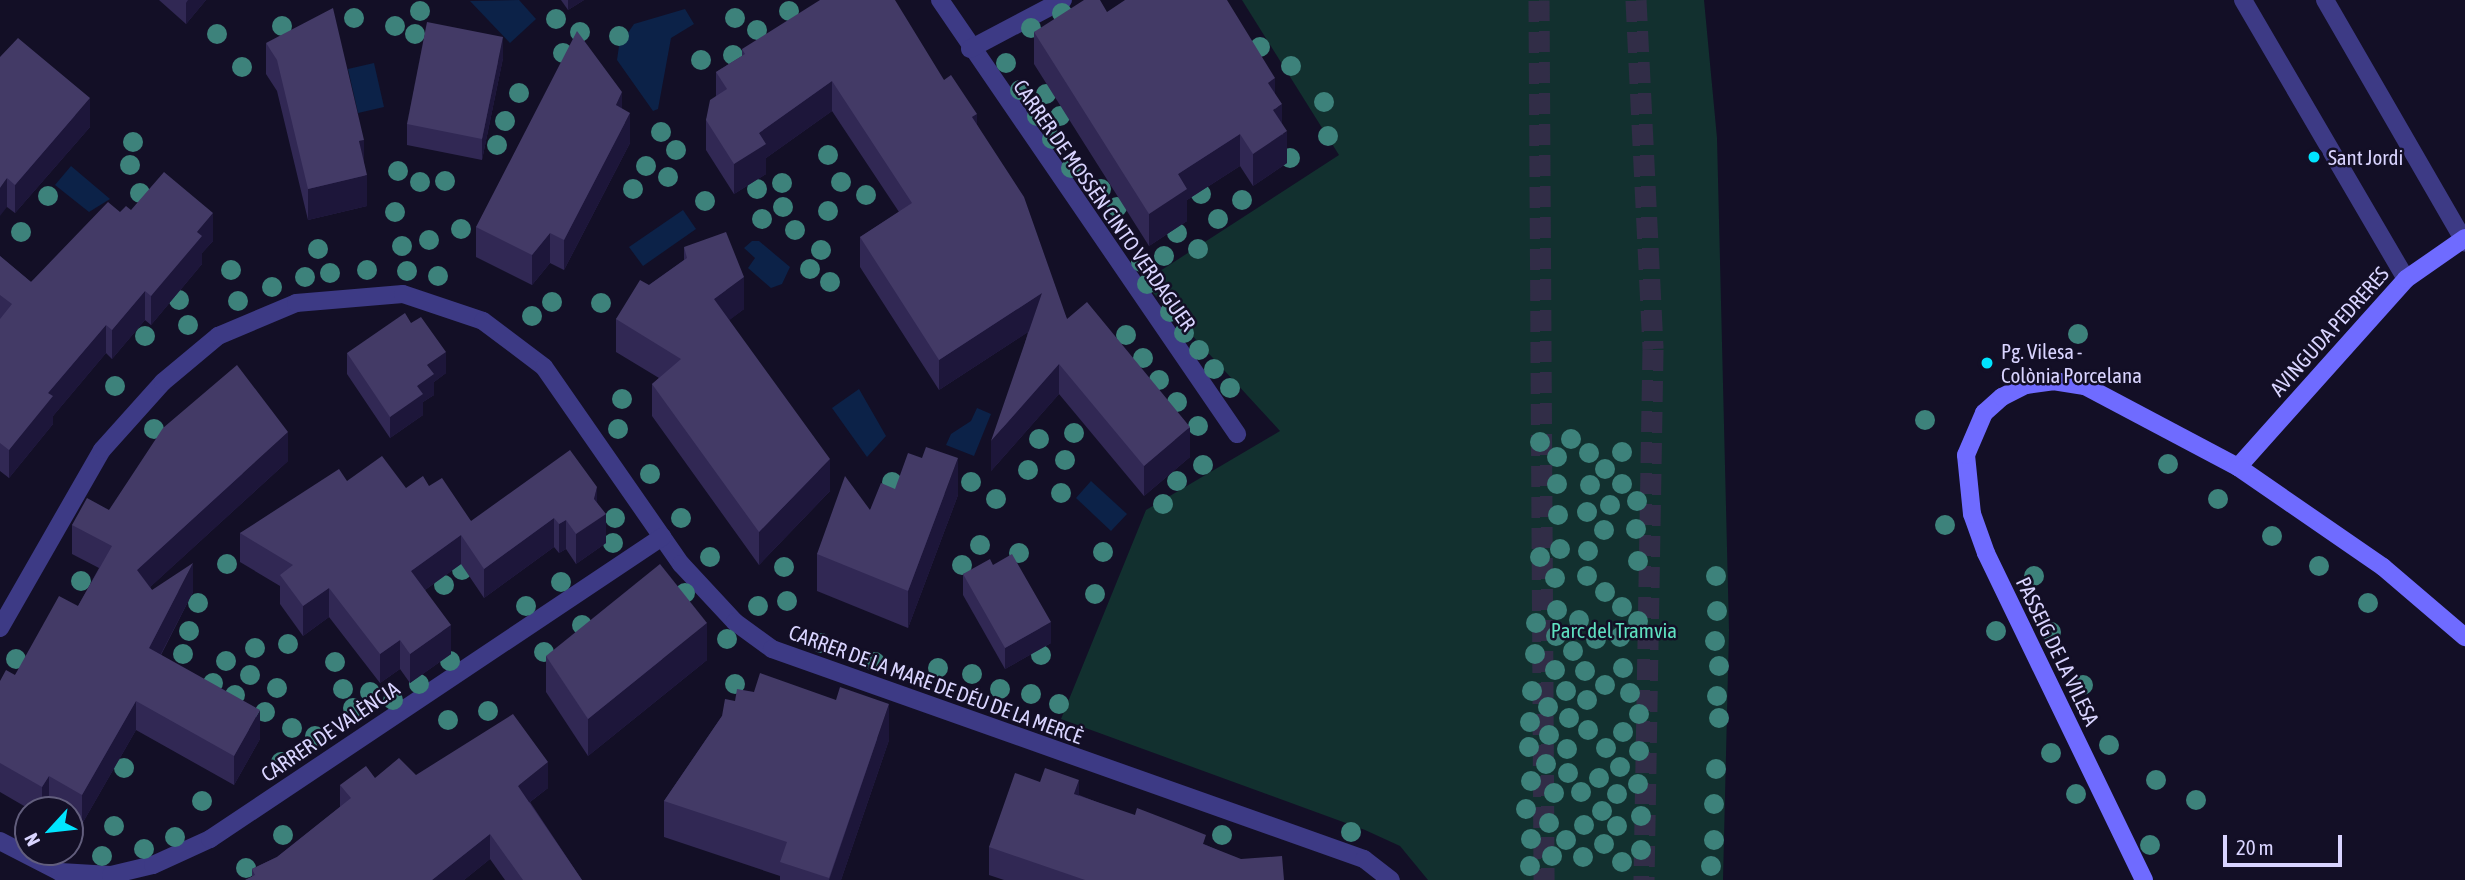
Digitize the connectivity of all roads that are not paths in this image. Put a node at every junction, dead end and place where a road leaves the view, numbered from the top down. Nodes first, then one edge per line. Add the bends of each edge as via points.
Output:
1 (940, 0) edge
2 (1063, 0) edge
3 (2243, 0) edge
4 (2325, 0) edge
5 (970, 49) junction
6 (2465, 240) edge
7 (2406, 279) junction
8 (1237, 434) dead end
9 (2238, 467) junction
10 (662, 537) junction
11 (0, 628) edge
12 (2465, 637) edge
13 (0, 841) edge
14 (1391, 880) edge
15 (2144, 880) edge

1 - 5 street, CARRER DE MOSSÈN CINTO VERDAGUER
2 - 5 street
3 - 7 street
4 - 6 street
5 - 8 street, CARRER DE MOSSÈN CINTO VERDAGUER
6 - 7 street, AVINGUDA PEDRERES
7 - 9 street, AVINGUDA PEDRERES
9 - 12 street via 2383,567
9 - 15 street, PASSEIG DE LA VILESA via 2085,386 2053,381 2026,385 2002,397 1984,413 1972,433 1966,483 1986,553
10 - 11 street, CARRER DE LA MARE DE DÉU DE LA MERCÈ via 544,367 483,321 403,294 296,303 218,336 163,382 102,450
10 - 13 street, CARRER DE VALÈNCIA via 210,839 176,855 111,875 60,872
10 - 14 street, CARRER DE LA MARE DE DÉU DE LA MERCÈ via 705,592 772,649 1364,859

